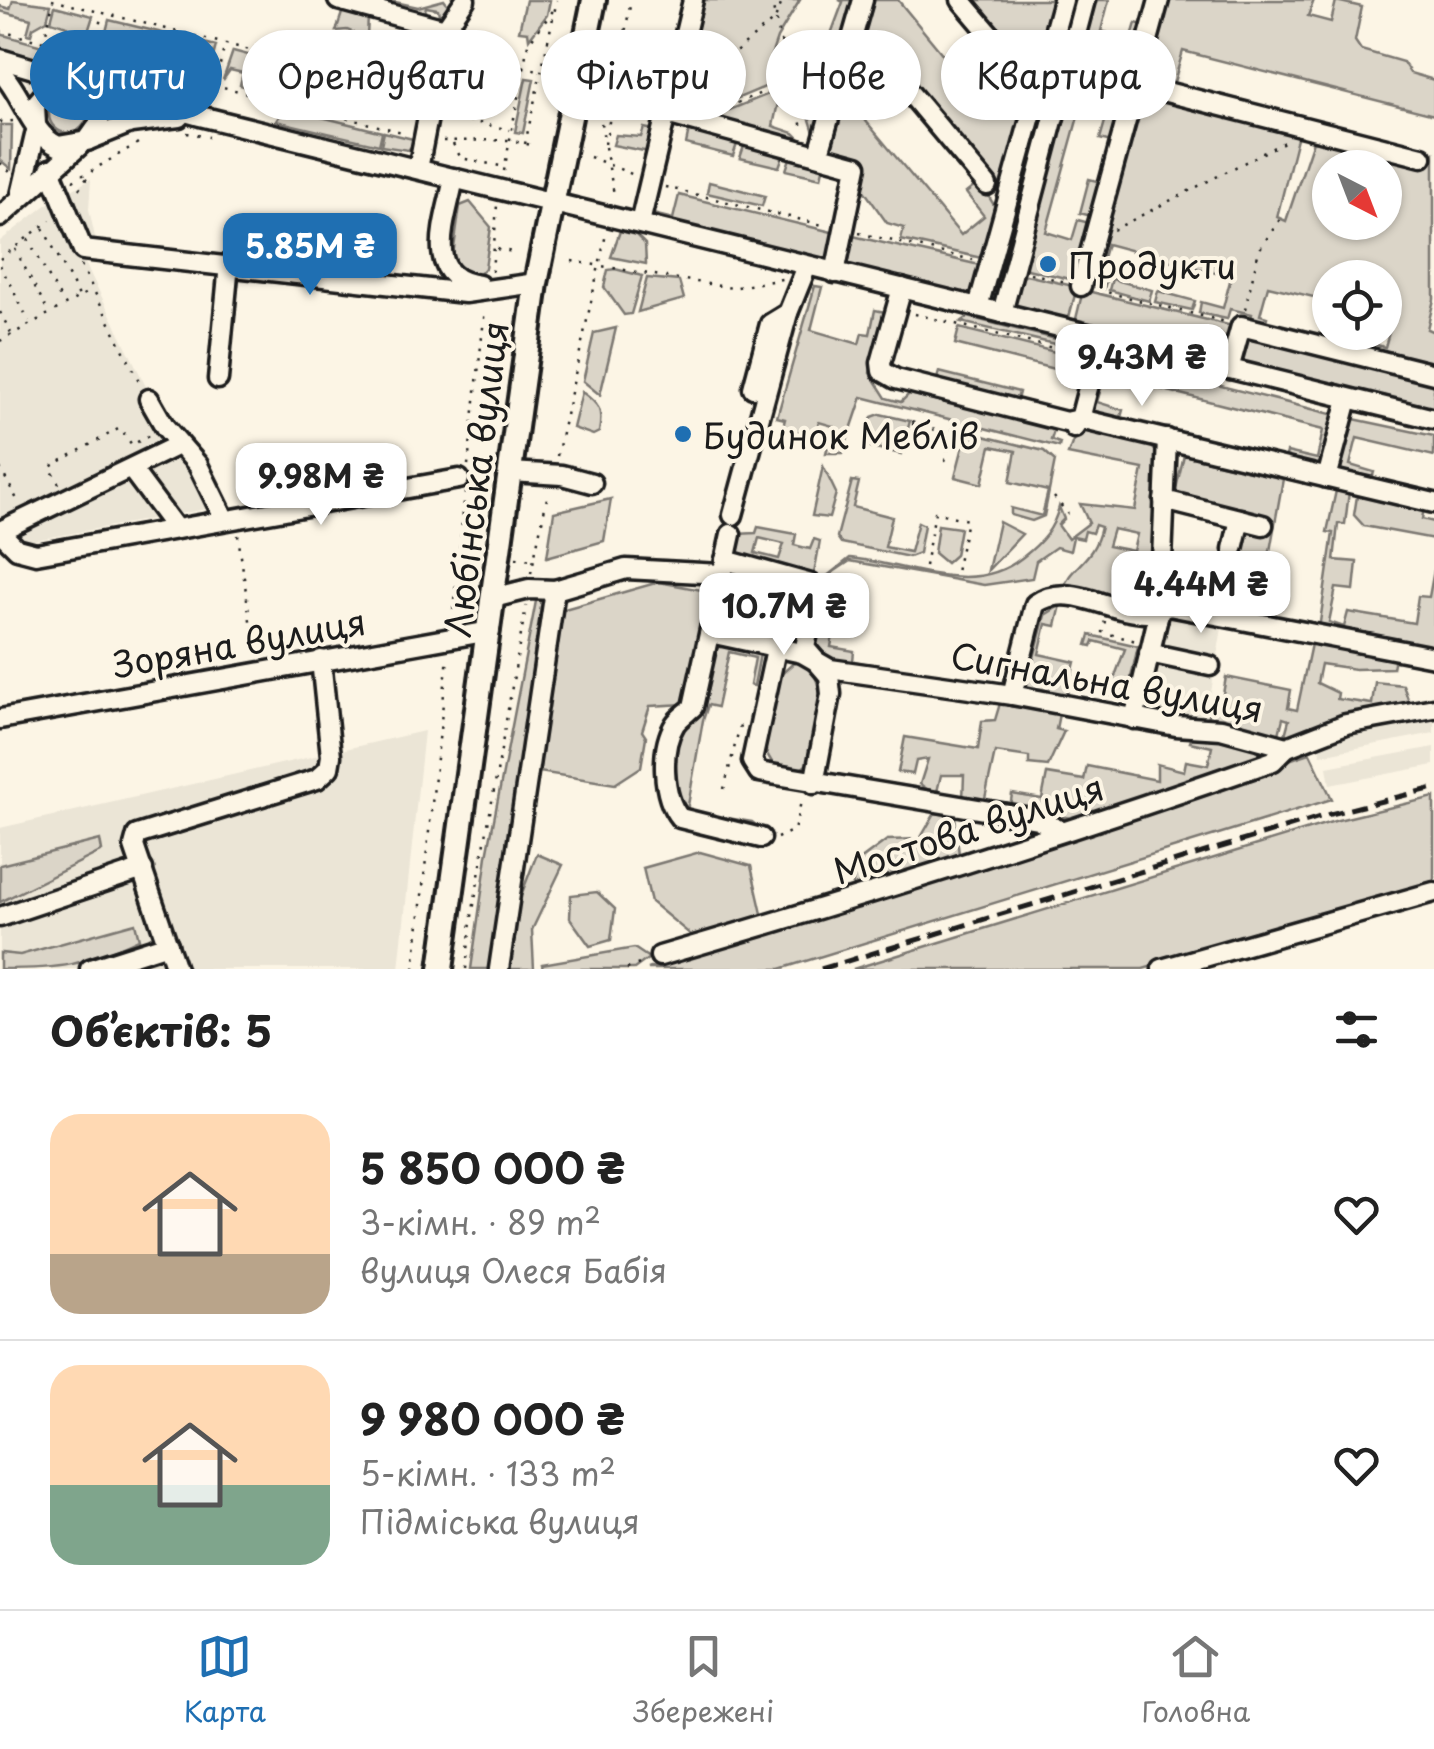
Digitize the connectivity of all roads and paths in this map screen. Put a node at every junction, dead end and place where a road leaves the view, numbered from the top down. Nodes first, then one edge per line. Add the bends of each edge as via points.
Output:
1 (53, 0) edge
2 (338, 0) edge
3 (466, 0) edge
4 (557, 0) edge
5 (594, 0) edge
6 (631, 0) edge
7 (693, 0) edge
8 (770, 0) edge
9 (782, 0) edge
10 (863, 0) edge
11 (961, 0) edge
12 (1063, 0) edge
13 (1085, 0) edge
14 (1160, 0) edge
15 (555, 8) junction
16 (102, 12) junction
17 (775, 19) junction
18 (445, 29) joint
19 (0, 30) edge
20 (47, 30) edge
21 (98, 30) edge
22 (550, 30) edge
23 (626, 30) edge
24 (685, 30) edge
25 (777, 30) edge
26 (853, 30) edge
27 (986, 30) edge
28 (1077, 30) edge
29 (1151, 30) edge
30 (30, 38) edge
31 (225, 43) junction
32 (746, 44) edge
33 (242, 48) edge
34 (222, 56) edge
35 (0, 59) edge
36 (523, 66) junction
37 (30, 68) edge
38 (541, 71) joint
39 (0, 72) edge
40 (766, 91) edge
41 (1176, 95) edge
42 (12, 106) dead end
43 (921, 107) edge
44 (36, 120) edge
45 (98, 120) edge
46 (145, 120) edge
47 (216, 120) edge
48 (352, 120) edge
49 (427, 120) edge
50 (468, 120) edge
51 (610, 120) edge
52 (663, 120) edge
53 (689, 120) edge
54 (799, 120) edge
55 (828, 120) edge
56 (1053, 120) edge
57 (1126, 120) edge
58 (693, 121) junction
59 (0, 122) edge
60 (601, 123) dead end
61 (36, 126) junction
62 (1308, 129) junction
63 (510, 130) junction
64 (176, 132) dead end
65 (424, 137) junction
66 (144, 139) dead end
67 (223, 140) dead end
68 (508, 140) junction
69 (86, 142) junction
70 (452, 142) junction
71 (524, 144) junction
72 (605, 144) junction
73 (531, 146) dead end
74 (819, 153) junction
75 (590, 157) dead end
76 (1422, 157) dead end
77 (606, 160) junction
78 (0, 163) edge
79 (15, 164) dead end
80 (418, 169) junction
81 (50, 170) junction
82 (454, 178) junction
83 (651, 184) junction
84 (987, 186) dead end
85 (614, 194) dead end
86 (19, 200) junction
87 (498, 202) dead end
88 (552, 202) junction
89 (484, 204) dead end
90 (66, 208) junction
91 (496, 211) junction
92 (1283, 216) dead end
93 (0, 218) edge
94 (640, 223) junction
95 (42, 227) junction
96 (607, 228) dead end
97 (845, 230) junction
98 (28, 238) junction
99 (1094, 240) junction
100 (15, 248) junction
101 (496, 249) junction
102 (83, 250) junction
103 (514, 252) dead end
104 (572, 261) dead end
105 (0, 262) edge
106 (230, 264) junction
107 (600, 264) junction
108 (990, 264) junction
109 (1013, 269) junction
110 (806, 270) junction
111 (835, 272) junction
112 (536, 283) junction
113 (1081, 286) junction
114 (489, 287) junction
115 (902, 288) junction
116 (90, 290) junction
117 (79, 297) junction
118 (64, 305) junction
119 (978, 307) junction
120 (895, 310) junction
121 (0, 312) edge
122 (788, 312) junction
123 (1002, 313) junction
124 (49, 314) junction
125 (2, 318) edge
126 (30, 324) junction
127 (1241, 326) junction
128 (12, 334) junction
129 (0, 341) edge
130 (1099, 344) junction
131 (1229, 368) junction
132 (1434, 374) edge
133 (218, 379) dead end
134 (754, 388) dead end
135 (149, 399) joint
136 (1348, 399) junction
137 (915, 415) dead end
138 (1434, 419) edge
139 (912, 424) junction
140 (954, 424) dead end
141 (1075, 426) junction
142 (165, 428) junction
143 (952, 434) junction
144 (1167, 439) junction
145 (178, 445) junction
146 (904, 453) dead end
147 (945, 461) dead end
148 (0, 468) edge
149 (132, 470) junction
150 (510, 472) junction
151 (552, 474) junction
152 (1327, 478) junction
153 (459, 479) dead end
154 (592, 482) dead end
155 (58, 487) dead end
156 (1054, 498) dead end
157 (1164, 500) junction
158 (30, 503) dead end
159 (1434, 503) edge
160 (1068, 514) dead end
161 (1240, 519) junction
162 (230, 520) junction
163 (1263, 525) dead end
164 (176, 529) junction
165 (0, 531) edge
166 (1233, 549) dead end
167 (8, 553) edge
168 (925, 566) dead end
169 (723, 567) junction
170 (956, 572) dead end
171 (529, 590) junction
172 (555, 590) junction
173 (494, 598) junction
174 (1160, 608) junction
175 (1107, 613) dead end
176 (490, 631) junction
177 (710, 633) junction
178 (450, 638) junction
179 (1146, 648) junction
180 (776, 649) junction
181 (1434, 657) edge
182 (814, 658) junction
183 (321, 660) junction
184 (1210, 666) dead end
185 (258, 671) junction
186 (1012, 695) junction
187 (1434, 708) edge
188 (0, 718) edge
189 (1134, 719) junction
190 (1287, 747) junction
191 (810, 783) junction
192 (1060, 830) junction
193 (760, 838) joint
194 (143, 869) junction
195 (1434, 892) edge
196 (0, 917) edge
197 (168, 944) junction
198 (660, 956) dead end
199 (90, 969) edge
200 (176, 969) edge
201 (414, 969) edge
202 (441, 969) edge
203 (466, 969) edge
204 (499, 969) edge
205 (1162, 969) edge

1 - 16 path
1 - 20 path
2 - 18 street
3 - 18 street
4 - 15 path
5 - 88 main road, Любінська вулиця
6 - 23 path
7 - 24 street
8 - 17 path
9 - 17 path
10 - 26 street
11 - 27 street
12 - 108 street
13 - 28 street
14 - 29 street
15 - 22 path
15 - 36 path via 528,44
16 - 21 path
16 - 31 path
17 - 25 path
17 - 32 path
19 - 30 path
31 - 33 path
31 - 34 path
35 - 37 street
36 - 38 path
36 - 63 path
38 - 71 path
39 - 61 street
40 - 58 path
41 - 62 street
42 - 59 path via 15,124
43 - 84 street
44 - 61 street
45 - 69 street
46 - 69 street
47 - 80 street
48 - 65 path
49 - 65 street
50 - 63 path
51 - 72 path
52 - 83 street
53 - 58 street
54 - 74 path
55 - 74 street
56 - 109 street
57 - 99 street
58 - 74 street
60 - 72 path
61 - 69 street via 58,146
61 - 86 street
62 - 76 street
62 - 99 path
63 - 68 path
64 - 67 path
65 - 70 path
65 - 80 street
66 - 90 path via 93,170
68 - 70 path
68 - 70 path via 504,169 461,158
68 - 71 path
69 - 81 street
71 - 73 path
72 - 77 path
74 - 97 street via 857,166
75 - 77 path
77 - 83 path
77 - 85 path
78 - 79 path via 13,174
80 - 82 street
81 - 86 street
81 - 90 street
82 - 88 street
82 - 114 street via 441,242 444,268 464,284
83 - 94 street
83 - 97 path
86 - 93 street
87 - 91 path
88 - 94 street
88 - 112 main road, Любінська вулиця
89 - 91 path
90 - 95 path
90 - 102 street
91 - 101 path
92 - 127 path via 1260,250
94 - 110 street
95 - 98 path
95 - 117 path
96 - 107 path
97 - 108 path
97 - 111 street
98 - 100 path
98 - 118 path
99 - 113 street
100 - 105 path
100 - 124 path
101 - 103 path
101 - 114 path
102 - 106 street
102 - 116 path via 80,266
104 - 107 path
105 - 126 path
106 - 114 street via 466,293
106 - 133 street
107 - 110 path via 732,288
107 - 151 path
108 - 119 street
109 - 113 path
109 - 123 street
110 - 111 street
110 - 122 street
111 - 115 street
112 - 114 street
112 - 150 main road, Любінська вулиця
113 - 127 path
114 - 178 path
115 - 119 street
115 - 120 street
116 - 117 path
116 - 135 path
117 - 118 path
118 - 124 path
119 - 123 street
120 - 130 path via 1066,352 1086,355
120 - 141 street via 882,371
121 - 125 path
122 - 134 street via 770,324
122 - 169 street
123 - 130 street
124 - 126 path
125 - 128 path
126 - 128 path
127 - 131 street
127 - 132 street
128 - 129 path
130 - 131 street
130 - 141 street
131 - 136 street
135 - 142 street
136 - 138 street
136 - 152 street
137 - 139 path
139 - 143 path
139 - 146 path
140 - 143 path
141 - 144 street
142 - 145 street
142 - 155 path via 132,445 120,428 50,467
143 - 147 path
144 - 152 street
144 - 157 street
145 - 149 street
145 - 162 street via 198,465
148 - 158 path via 21,505
149 - 164 street
149 - 165 street
150 - 151 street
150 - 173 main road, Любінська вулиця
151 - 154 street
151 - 171 path
152 - 159 street
153 - 162 street
156 - 160 path
157 - 161 street
157 - 174 street
161 - 163 street
161 - 166 street
162 - 164 street
162 - 185 path
164 - 167 street
165 - 167 street
168 - 170 path via 935,512 967,520
169 - 172 street via 626,569
169 - 177 street
169 - 182 street via 811,584 816,590 806,648
171 - 172 street
171 - 173 street
171 - 203 path
172 - 204 street
173 - 176 main road, Любінська вулиця
174 - 179 street
174 - 181 street
174 - 186 street via 1149,614 1063,594 1045,597 1035,604
175 - 179 path via 1102,632
176 - 178 street, Зоряна вулиця
176 - 202 main road, Любінська вулиця
177 - 180 street, Сигнальна вулиця
177 - 193 street via 693,707 674,725 665,770 670,802 687,822
178 - 183 street, Зоряна вулиця
178 - 201 path
179 - 184 street
179 - 189 street
180 - 182 street, Сигнальна вулиця
180 - 191 street via 752,760 759,772
182 - 186 street, Сигнальна вулиця via 830,669
182 - 191 street via 829,676 832,694
183 - 185 street, Зоряна вулиця
183 - 194 street via 329,768 317,779 148,828 134,846
185 - 188 street, Зоряна вулиця
186 - 189 street, Сигнальна вулиця
187 - 190 street, Сигнальна вулиця via 1346,724
189 - 190 street, Сигнальна вулиця via 1221,729
190 - 192 street, Мостова вулиця via 1273,761
191 - 192 street via 1037,819
191 - 193 path via 794,830
192 - 198 street, Мостова вулиця via 923,880
194 - 196 street
194 - 197 street
195 - 205 street
197 - 199 street
197 - 200 street

